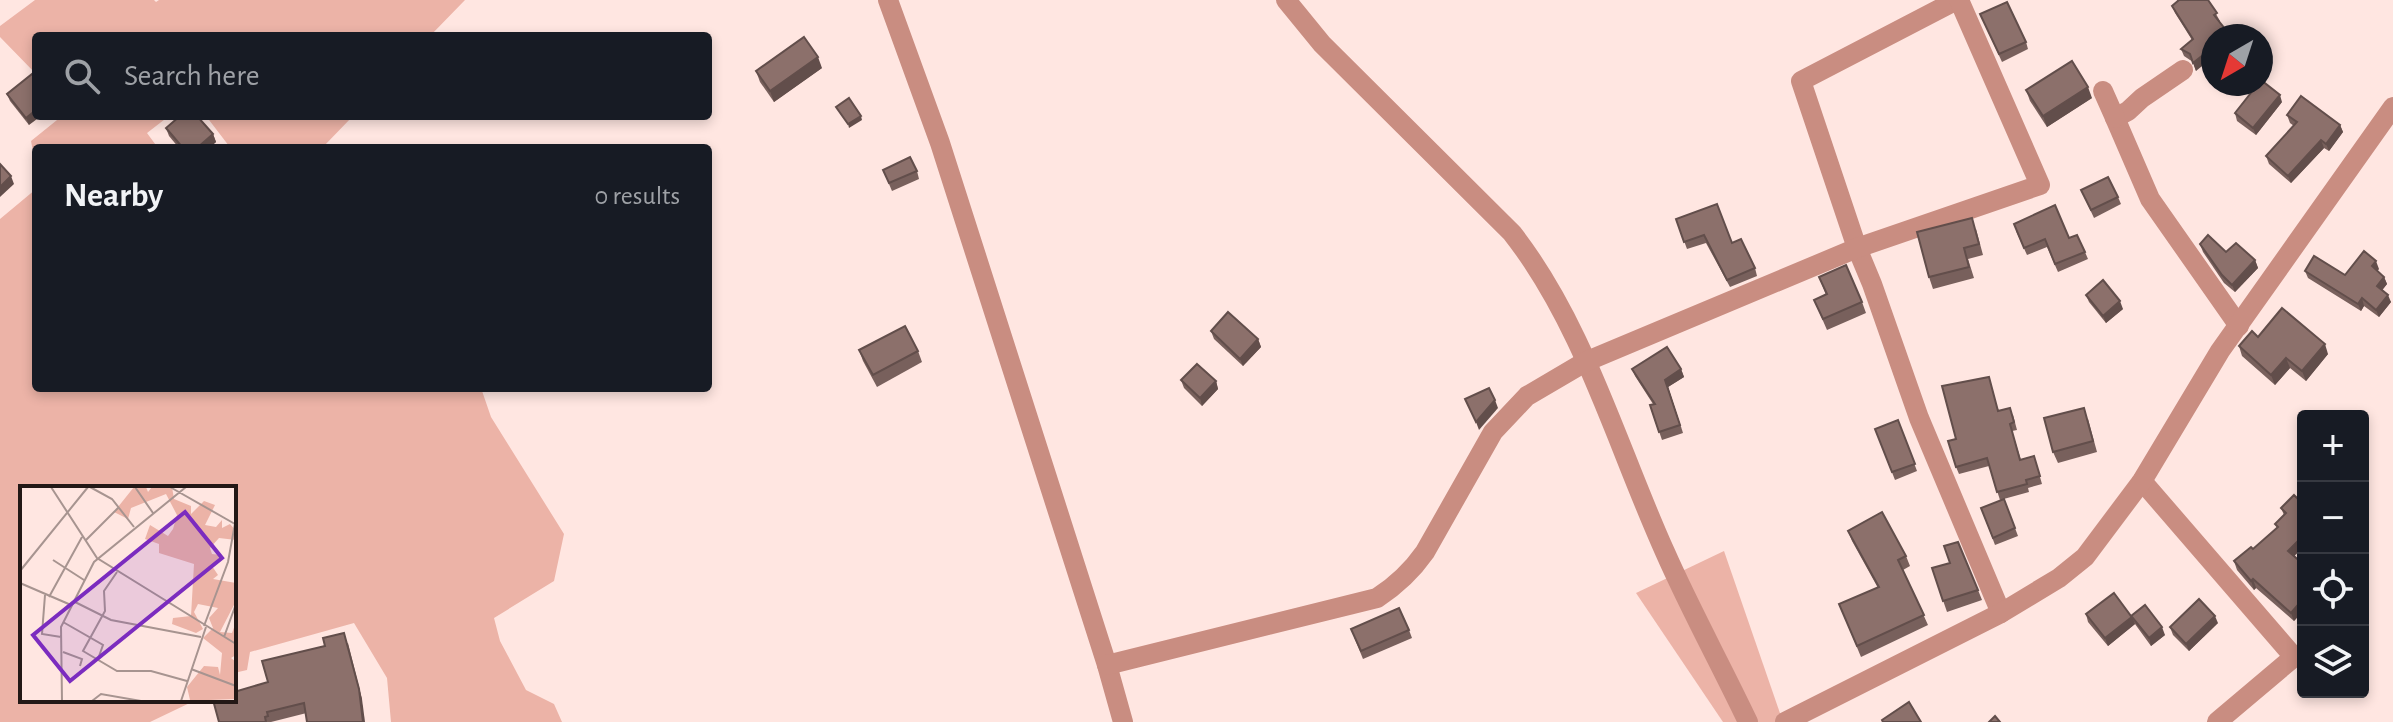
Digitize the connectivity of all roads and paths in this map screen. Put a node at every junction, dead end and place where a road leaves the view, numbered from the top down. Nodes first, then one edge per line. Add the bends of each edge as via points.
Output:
1 (888, 0) edge
2 (1286, 0) edge
3 (1958, 0) edge
4 (2183, 70) dead end
5 (2103, 91) dead end
6 (2393, 107) edge
7 (2115, 118) junction
8 (1857, 248) junction
9 (2239, 326) junction
10 (1585, 362) junction
11 (2142, 481) junction
12 (2001, 613) junction
13 (1107, 665) junction
14 (1799, 719) edge
15 (1123, 722) edge
16 (1748, 722) edge
17 (2217, 722) edge

1 - 13 street via 940,143
2 - 10 street via 1322,44 1512,233 1533,260
3 - 8 street via 1801,81
3 - 8 street via 2040,185
4 - 7 street
5 - 7 street
6 - 9 street
7 - 9 street via 2150,199
8 - 10 street
8 - 12 street via 1919,418
9 - 11 street
10 - 13 street via 1527,396 1493,432 1425,552 1397,585 1377,598
10 - 16 street via 1665,554
11 - 12 street via 2085,557
11 - 17 street via 2294,657
12 - 14 street
13 - 15 street

